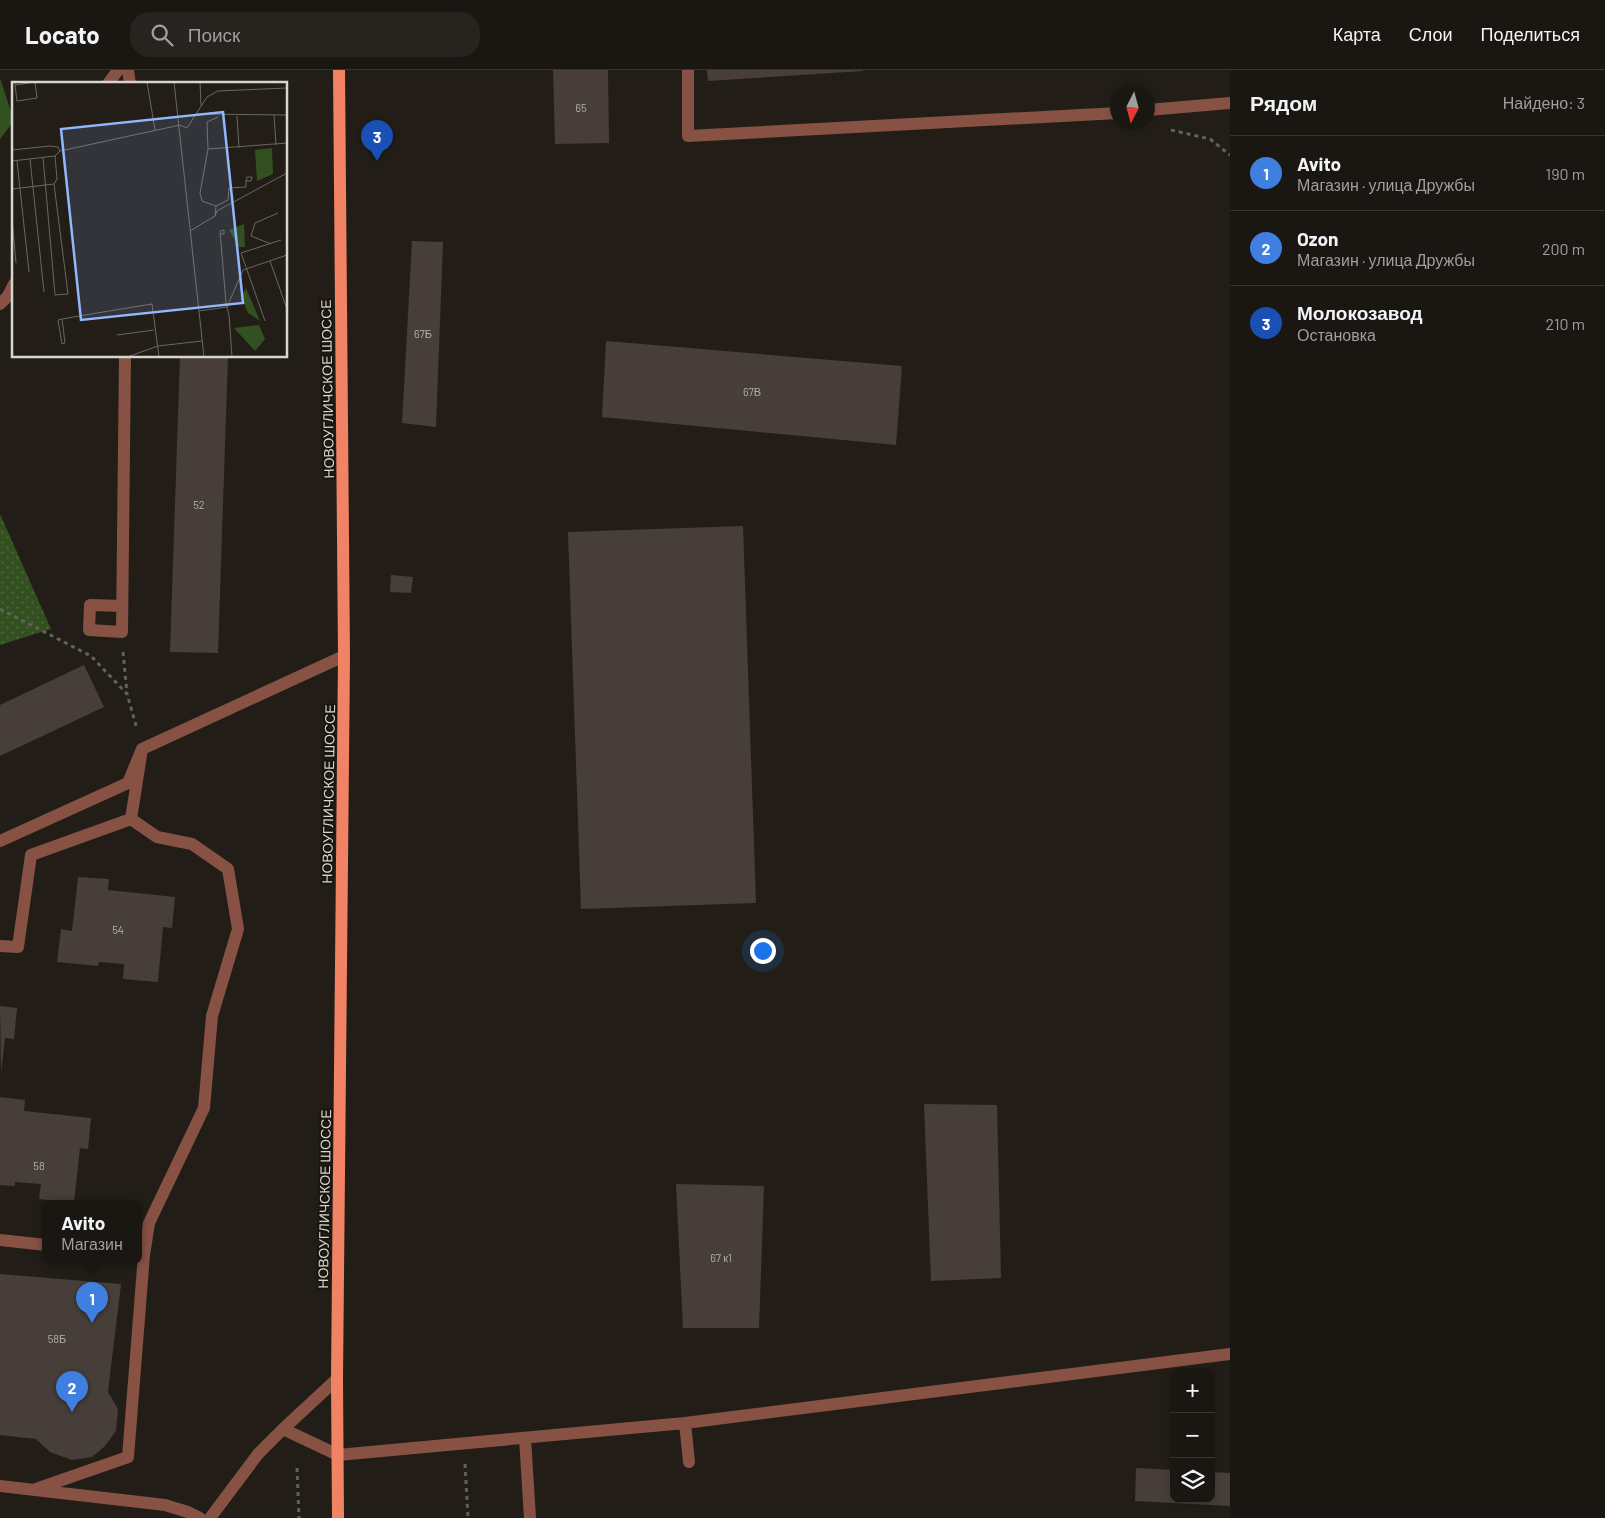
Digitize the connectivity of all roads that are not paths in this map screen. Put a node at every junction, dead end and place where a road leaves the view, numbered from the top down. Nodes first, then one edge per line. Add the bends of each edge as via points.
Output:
1 (118, 70) edge
2 (339, 70) edge
3 (688, 70) edge
4 (109, 82) edge
5 (1230, 103) edge
6 (1155, 109) edge
7 (1110, 113) edge
8 (12, 288) edge
9 (0, 304) edge
10 (125, 358) edge
11 (122, 606) junction
12 (344, 656) junction
13 (142, 749) junction
14 (131, 819) junction
15 (0, 841) edge
16 (0, 946) edge
17 (0, 1240) edge
18 (42, 1245) edge
19 (142, 1251) edge
20 (140, 1265) edge
21 (1230, 1354) edge
22 (337, 1379) junction
23 (685, 1424) junction
24 (283, 1429) junction
25 (525, 1438) junction
26 (338, 1455) junction
27 (689, 1462) dead end
28 (0, 1486) edge
29 (36, 1489) junction
30 (200, 1518) edge
31 (210, 1518) edge
32 (338, 1518) edge
33 (530, 1518) edge

1 - 4 street
2 - 12 main road, НОВОУГЛИЧСКОЕ ШОССЕ
3 - 7 street via 688,136
5 - 6 street
8 - 9 street
10 - 11 street
11 - 11 street via 90,605 89,630 122,632
12 - 13 street
12 - 22 main road, НОВОУГЛИЧСКОЕ ШОССЕ
13 - 14 street
13 - 15 street via 128,783
14 - 16 street via 31,855 18,947
14 - 19 street via 157,837 192,844 228,869 238,929 212,1016 204,1108 149,1223
17 - 18 street
20 - 29 street via 128,1457
21 - 23 street
22 - 24 street
22 - 26 main road, НОВОУГЛИЧСКОЕ ШОССЕ
23 - 25 street
23 - 27 street
24 - 26 street
24 - 31 street via 258,1454
25 - 26 street
25 - 33 street
26 - 32 main road, НОВОУГЛИЧСКОЕ ШОССЕ
28 - 29 street
29 - 30 street via 165,1504

